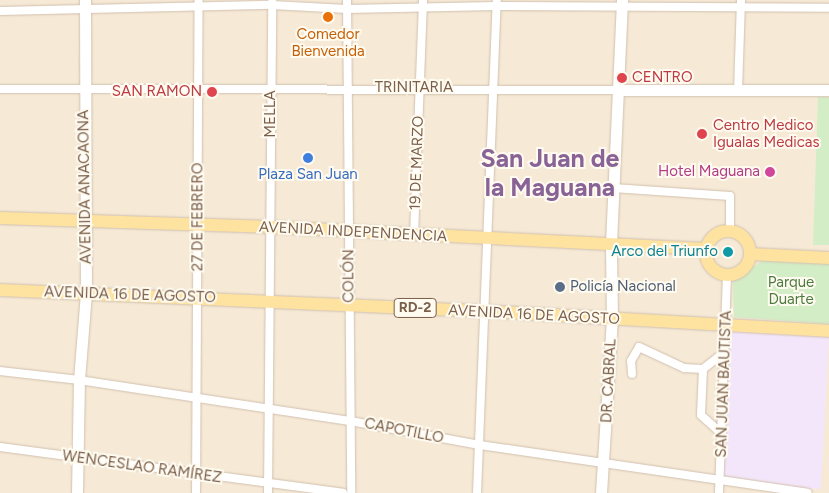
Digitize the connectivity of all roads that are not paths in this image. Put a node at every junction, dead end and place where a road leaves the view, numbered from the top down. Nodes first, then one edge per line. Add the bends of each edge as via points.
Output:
1 (347, 0) edge
2 (199, 3) edge
3 (272, 3) edge
4 (496, 3) edge
5 (622, 3) edge
6 (741, 3) edge
7 (423, 4) edge
8 (85, 5) edge
9 (829, 8) edge
10 (347, 9) junction
11 (0, 11) edge
12 (419, 87) junction
13 (492, 87) junction
14 (348, 88) junction
15 (0, 89) edge
16 (83, 90) junction
17 (198, 90) junction
18 (271, 90) junction
19 (617, 90) junction
20 (738, 90) junction
21 (829, 90) edge
22 (613, 188) junction
23 (0, 218) edge
24 (86, 220) junction
25 (198, 226) junction
26 (272, 227) junction
27 (730, 232) junction
28 (349, 233) junction
29 (414, 236) junction
30 (486, 239) junction
31 (611, 243) junction
32 (706, 249) junction
33 (750, 254) junction
34 (829, 258) edge
35 (727, 275) junction
36 (0, 290) edge
37 (86, 293) junction
38 (197, 297) junction
39 (270, 301) junction
40 (349, 306) junction
41 (485, 311) junction
42 (612, 319) junction
43 (726, 326) junction
44 (829, 331) edge
45 (725, 352) junction
46 (703, 368) junction
47 (0, 371) edge
48 (632, 374) dead end
49 (79, 380) junction
50 (196, 400) junction
51 (269, 411) junction
52 (350, 421) junction
53 (722, 434) junction
54 (480, 445) junction
55 (0, 447) edge
56 (78, 458) junction
57 (604, 462) junction
58 (196, 475) junction
59 (720, 482) junction
60 (268, 484) junction
61 (77, 493) edge
62 (196, 493) edge
63 (268, 493) edge
64 (344, 493) edge
65 (351, 493) edge
66 (477, 493) edge
67 (601, 493) edge
68 (719, 493) edge
69 (808, 493) edge

1 - 10 street, COLÓN
2 - 3 street
2 - 8 street
2 - 17 street, 27 DE FEBRERO
3 - 10 street
3 - 18 street, MELLA
4 - 5 street
4 - 7 street
4 - 13 street
5 - 6 street
5 - 19 street, DR. CABRAL
6 - 9 street
6 - 20 street
7 - 10 street
7 - 12 street, 19 DE MARZO
8 - 11 street
8 - 16 street, AVENIDA ANACAONA
10 - 14 street, COLÓN
12 - 13 street, TRINITARIA
12 - 14 street, TRINITARIA
12 - 29 street, 19 DE MARZO
13 - 19 street, TRINITARIA
13 - 30 street
14 - 18 street, TRINITARIA
14 - 28 street, COLÓN
15 - 16 street, TRINITARIA
16 - 17 street, TRINITARIA
16 - 24 street, AVENIDA ANACAONA
17 - 18 street, TRINITARIA
17 - 25 street, 27 DE FEBRERO
18 - 26 street, MELLA
19 - 20 street, TRINITARIA
19 - 22 street, DR. CABRAL
20 - 21 street, TRINITARIA
22 - 27 street via 730,196
22 - 31 street, DR. CABRAL
23 - 24 main road, AVENIDA INDEPENDENCIA
24 - 25 main road, AVENIDA INDEPENDENCIA
24 - 37 street, AVENIDA ANACAONA
25 - 26 main road, AVENIDA INDEPENDENCIA
25 - 38 street, 27 DE FEBRERO
26 - 28 main road, AVENIDA INDEPENDENCIA
26 - 39 street, MELLA
27 - 32 main road via 718,234
27 - 33 main road via 746,242
28 - 29 main road, AVENIDA INDEPENDENCIA
28 - 40 street, COLÓN
29 - 30 main road, AVENIDA INDEPENDENCIA
30 - 31 main road, AVENIDA INDEPENDENCIA
30 - 41 street
31 - 32 main road, AVENIDA INDEPENDENCIA
31 - 42 street, DR. CABRAL
32 - 35 main road via 708,264 720,274
33 - 34 main road
33 - 35 main road via 740,272
35 - 43 street, SAN JUAN BAUTISTA
36 - 37 main road, AVENIDA 16 DE AGOSTO / RD-2
37 - 38 main road, AVENIDA 16 DE AGOSTO / RD-2
37 - 49 street, AVENIDA ANACAONA
38 - 39 main road, AVENIDA 16 DE AGOSTO / RD-2
38 - 50 street, 27 DE FEBRERO
39 - 40 main road, AVENIDA 16 DE AGOSTO / RD-2
39 - 51 street
40 - 41 main road, AVENIDA 16 DE AGOSTO / RD-2
40 - 52 street, COLÓN
41 - 42 main road, AVENIDA 16 DE AGOSTO / RD-2
41 - 54 street
42 - 43 main road, AVENIDA 16 DE AGOSTO / RD-2
42 - 57 street, DR. CABRAL
43 - 44 main road, AVENIDA 16 DE AGOSTO / RD-2
43 - 45 street, SAN JUAN BAUTISTA
45 - 46 street
45 - 53 street, SAN JUAN BAUTISTA
46 - 48 street via 677,366 639,347 631,361
46 - 53 street via 702,415
47 - 49 street, CAPOTILLO
49 - 50 street, CAPOTILLO
49 - 56 street, AVENIDA ANACAONA
50 - 51 street, CAPOTILLO
50 - 58 street, 27 DE FEBRERO
51 - 52 street, CAPOTILLO
51 - 60 street
52 - 54 street, CAPOTILLO
52 - 65 street, COLÓN
53 - 59 street, SAN JUAN BAUTISTA
54 - 57 street, CAPOTILLO
54 - 66 street
55 - 56 street, WENCESLAO RAMÍREZ
56 - 58 street, WENCESLAO RAMÍREZ
56 - 61 street, AVENIDA ANACAONA
57 - 59 street, CAPOTILLO
57 - 67 street, DR. CABRAL
58 - 60 street, WENCESLAO RAMÍREZ
58 - 62 street, 27 DE FEBRERO
59 - 68 street, SAN JUAN BAUTISTA
59 - 69 street, CAPOTILLO
60 - 63 street
60 - 64 street, WENCESLAO RAMÍREZ

